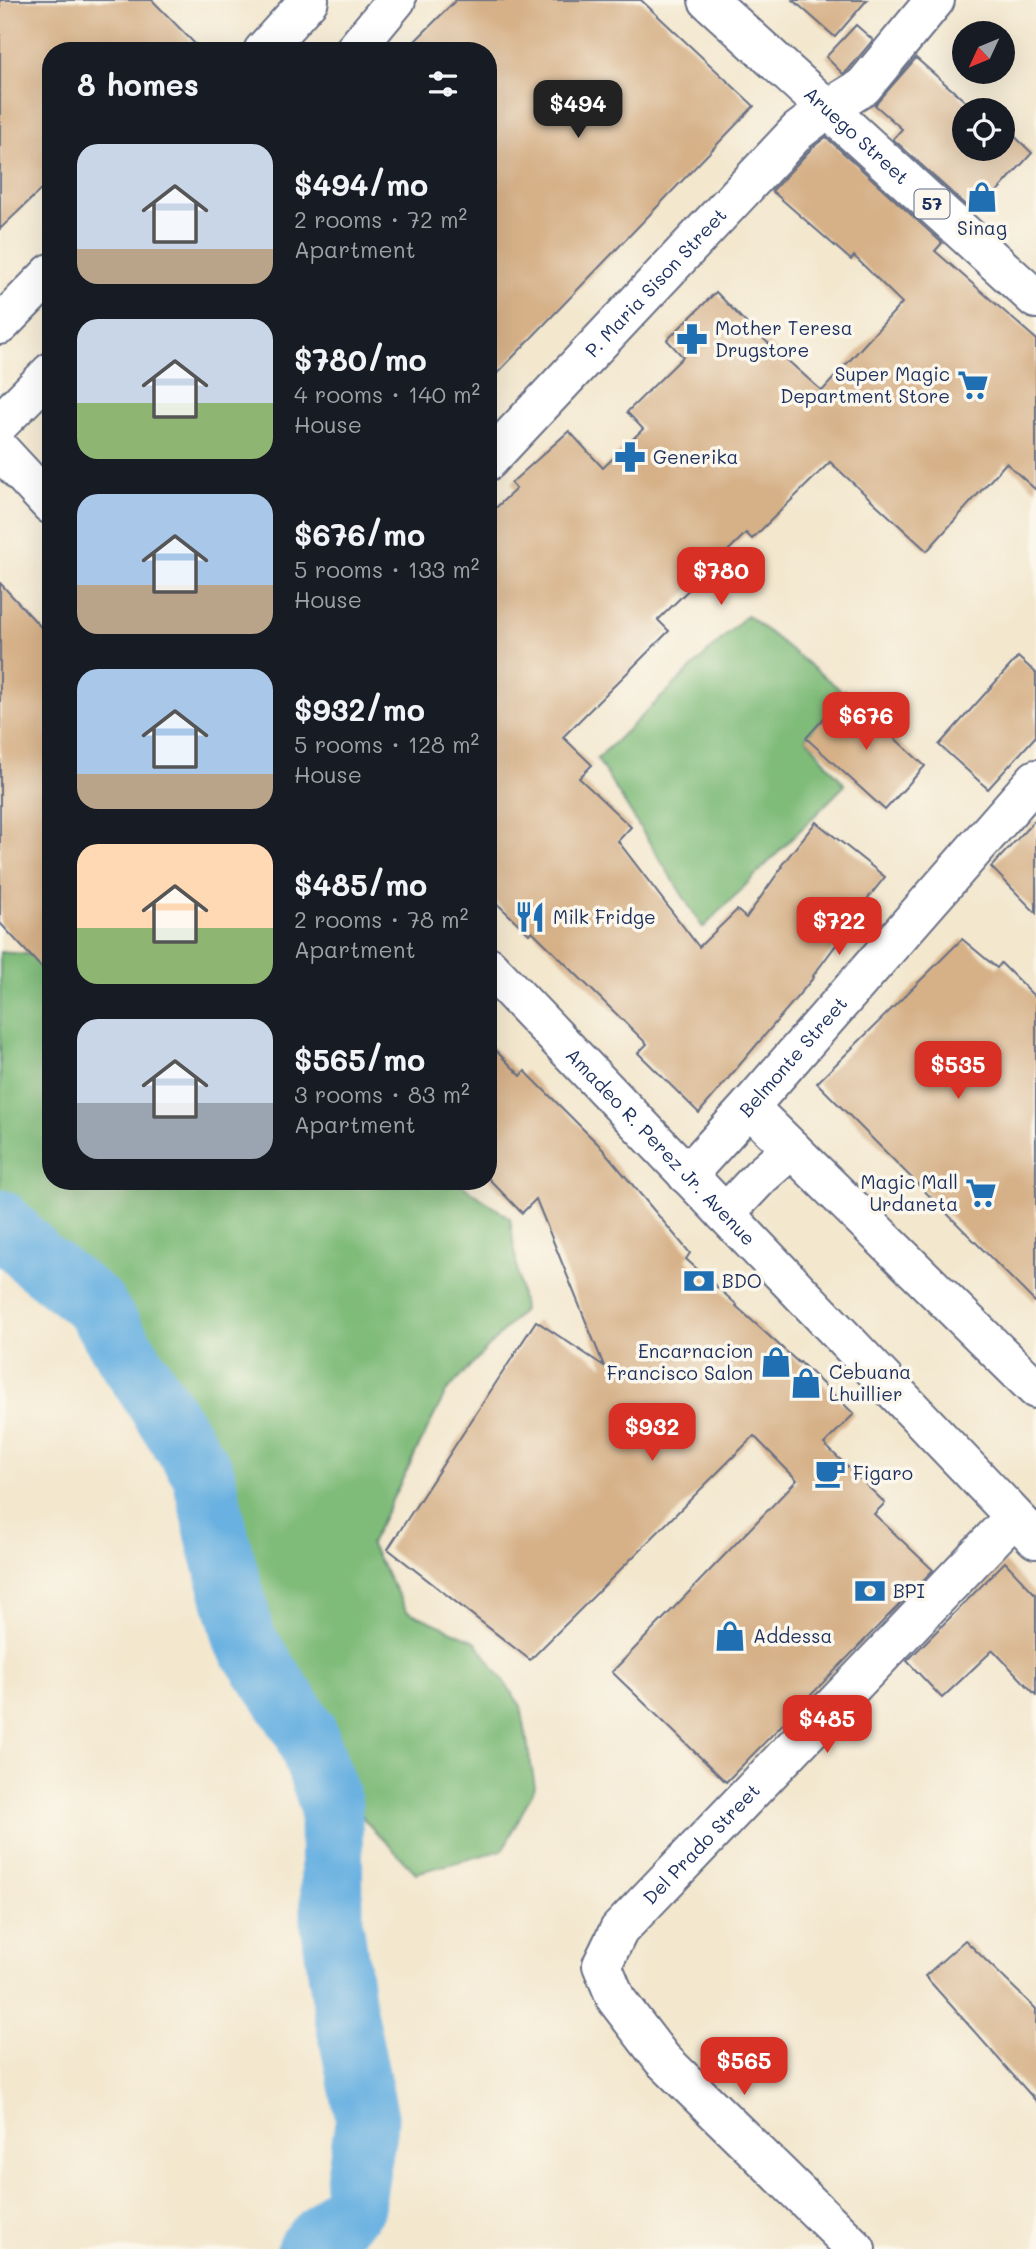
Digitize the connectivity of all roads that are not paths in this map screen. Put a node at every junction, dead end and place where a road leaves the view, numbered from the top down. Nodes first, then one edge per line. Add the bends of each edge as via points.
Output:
1 (309, 0) edge
2 (396, 0) edge
3 (708, 0) edge
4 (935, 0) edge
5 (271, 42) edge
6 (361, 42) edge
7 (827, 109) junction
8 (42, 282) edge
9 (1036, 299) edge
10 (0, 326) edge
11 (42, 381) edge
12 (0, 423) edge
13 (0, 450) edge
14 (497, 451) edge
15 (42, 487) edge
16 (1036, 779) edge
17 (497, 976) edge
18 (749, 1107) junction
19 (792, 1149) junction
20 (687, 1175) junction
21 (725, 1214) junction
22 (1036, 1389) edge
23 (1025, 1528) edge
24 (856, 2249) edge

1 - 5 main road
2 - 6 main road
3 - 7 main road, Aruego Street / 57
4 - 7 main road, P. Maria Sison Street via 863,87
7 - 9 main road, Aruego Street / 57
7 - 14 main road, P. Maria Sison Street via 798,131
8 - 10 main road
11 - 12 main road
13 - 15 main road
16 - 18 main road, Belmonte Street
17 - 20 main road, Amadeo R. Perez Jr. Avenue
18 - 19 main road
18 - 20 main road, Belmonte Street
19 - 21 main road
19 - 22 main road
20 - 21 main road, Amadeo R. Perez Jr. Avenue
21 - 23 main road, Amadeo R. Perez Jr. Avenue
23 - 24 main road, Del Prado Street via 619,1930 602,1965 616,1999 662,2059

